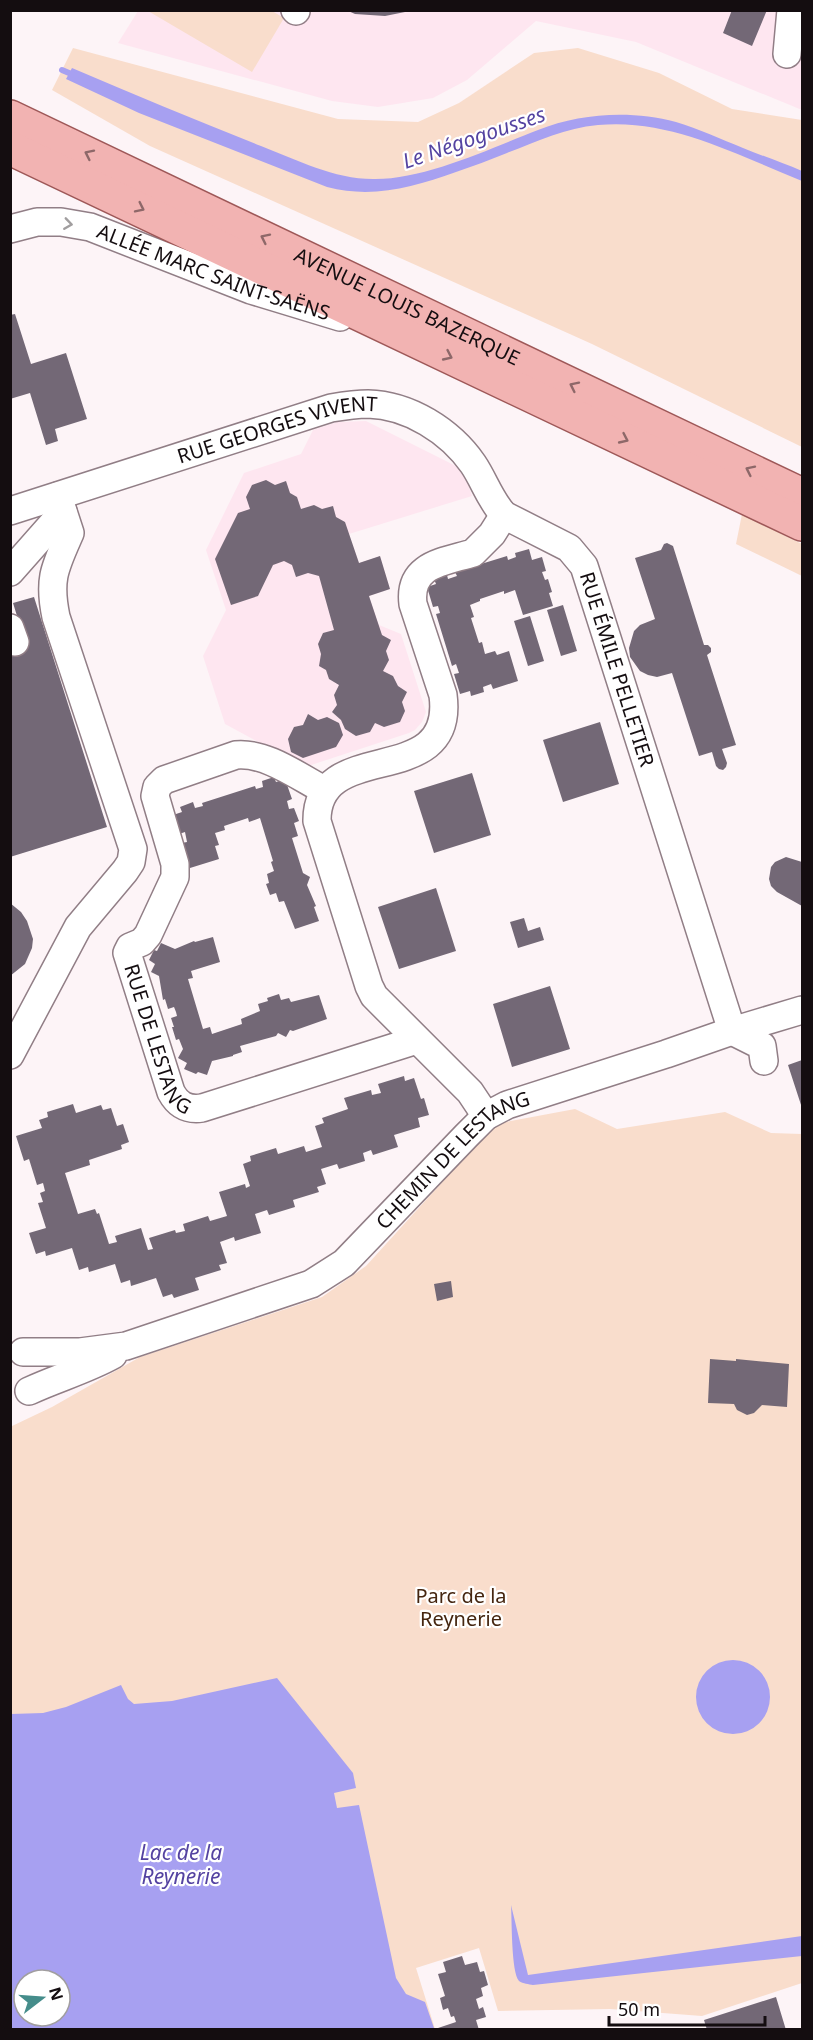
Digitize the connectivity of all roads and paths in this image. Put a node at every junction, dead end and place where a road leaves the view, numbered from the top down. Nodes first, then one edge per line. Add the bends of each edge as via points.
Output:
1 (791, 10) edge
2 (787, 54) dead end
3 (10, 117) edge
4 (10, 148) edge
5 (10, 229) edge
6 (415, 341) junction
7 (802, 495) edge
8 (61, 504) junction
9 (10, 511) edge
10 (504, 515) junction
11 (802, 524) edge
12 (10, 572) edge
13 (324, 790) junction
14 (802, 1010) edge
15 (732, 1031) junction
16 (417, 1040) junction
17 (10, 1055) edge
18 (764, 1061) dead end
19 (486, 1116) junction
20 (126, 1346) junction
21 (17, 1348) edge
22 (20, 1398) edge

1 - 2 street
7 -> 3 main road, AVENUE LOUIS BAZERQUE
4 -> 6 main road, AVENUE LOUIS BAZERQUE
5 -> 6 street, ALLÉE MARC SAINT-SAËNS via 37,222 90,227 251,290
6 -> 11 main road, AVENUE LOUIS BAZERQUE
8 - 9 street, RUE GEORGES VIVENT
8 - 10 street, RUE GEORGES VIVENT via 331,408 370,404 406,413 442,432 469,458 496,508
8 - 12 street
8 - 17 street via 70,534 52,575 56,617 133,849 125,871 78,927
10 - 13 street via 473,553 423,570 414,582 413,604 443,695 445,710 438,734 422,750 342,777
10 - 15 street, RUE ÉMILE PELLETIER via 569,548 584,566
13 - 16 street via 317,821 369,986 378,1002
13 - 16 street, RUE DE LESTANG via 260,756 247,754 164,780 157,787 155,796 176,877 148,935 127,953 171,1092 183,1106 202,1108
14 - 15 street, CHEMIN DE LESTANG
15 - 18 street via 762,1046
15 - 19 street, CHEMIN DE LESTANG via 507,1105
16 - 19 street via 470,1092
19 - 20 street, CHEMIN DE LESTANG via 344,1263 328,1274 290,1292
20 - 21 street, CHEMIN DE LESTANG via 80,1352
20 - 22 street, CHEMIN DE LESTANG
21 - 22 street, CHEMIN DE LESTANG via 30,1363 33,1374

